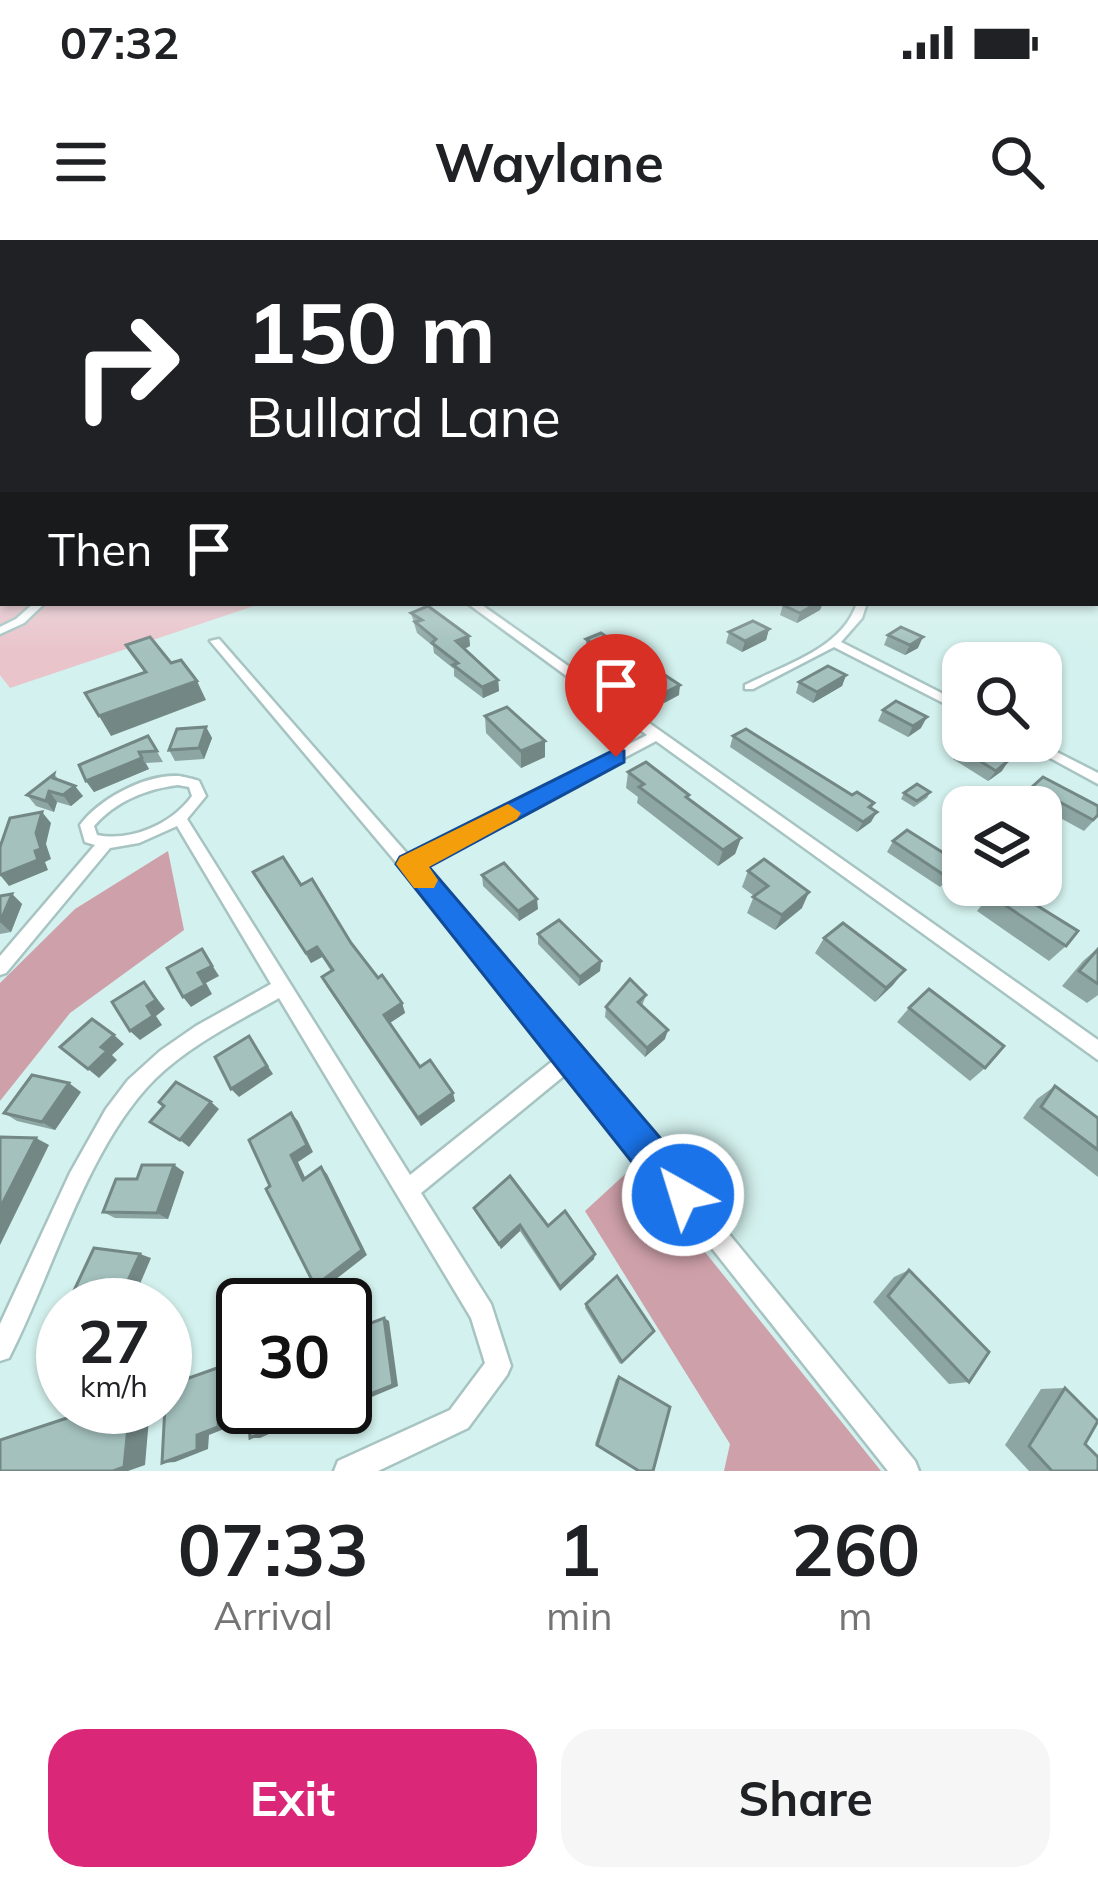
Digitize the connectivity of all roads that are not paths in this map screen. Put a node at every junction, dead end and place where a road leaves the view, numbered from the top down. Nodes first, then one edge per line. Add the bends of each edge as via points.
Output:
1 (37, 606) edge
2 (476, 606) edge
3 (862, 606) edge
4 (0, 631) edge
5 (214, 641) dead end
6 (832, 642) junction
7 (748, 687) dead end
8 (942, 698) edge
9 (657, 735) junction
10 (1062, 760) edge
11 (1098, 778) edge
12 (179, 818) junction
13 (105, 844) junction
14 (410, 864) junction
15 (0, 968) edge
16 (280, 988) junction
17 (1098, 1051) edge
18 (572, 1057) junction
19 (407, 1191) junction
20 (0, 1349) edge
21 (348, 1471) edge
22 (905, 1471) edge

1 - 4 street
2 - 9 street
3 - 6 street via 860,620
5 - 14 street
6 - 7 street
6 - 8 street
9 - 14 street
9 - 17 street
10 - 11 street
12 - 13 street
12 - 13 street via 197,803 198,790 187,781 161,782 92,817 86,832
12 - 16 street
13 - 15 street
14 - 18 street
16 - 19 street
16 - 20 street via 178,1048 137,1085 98,1141
18 - 19 street
18 - 22 street
19 - 21 street via 482,1313 498,1366 459,1419

